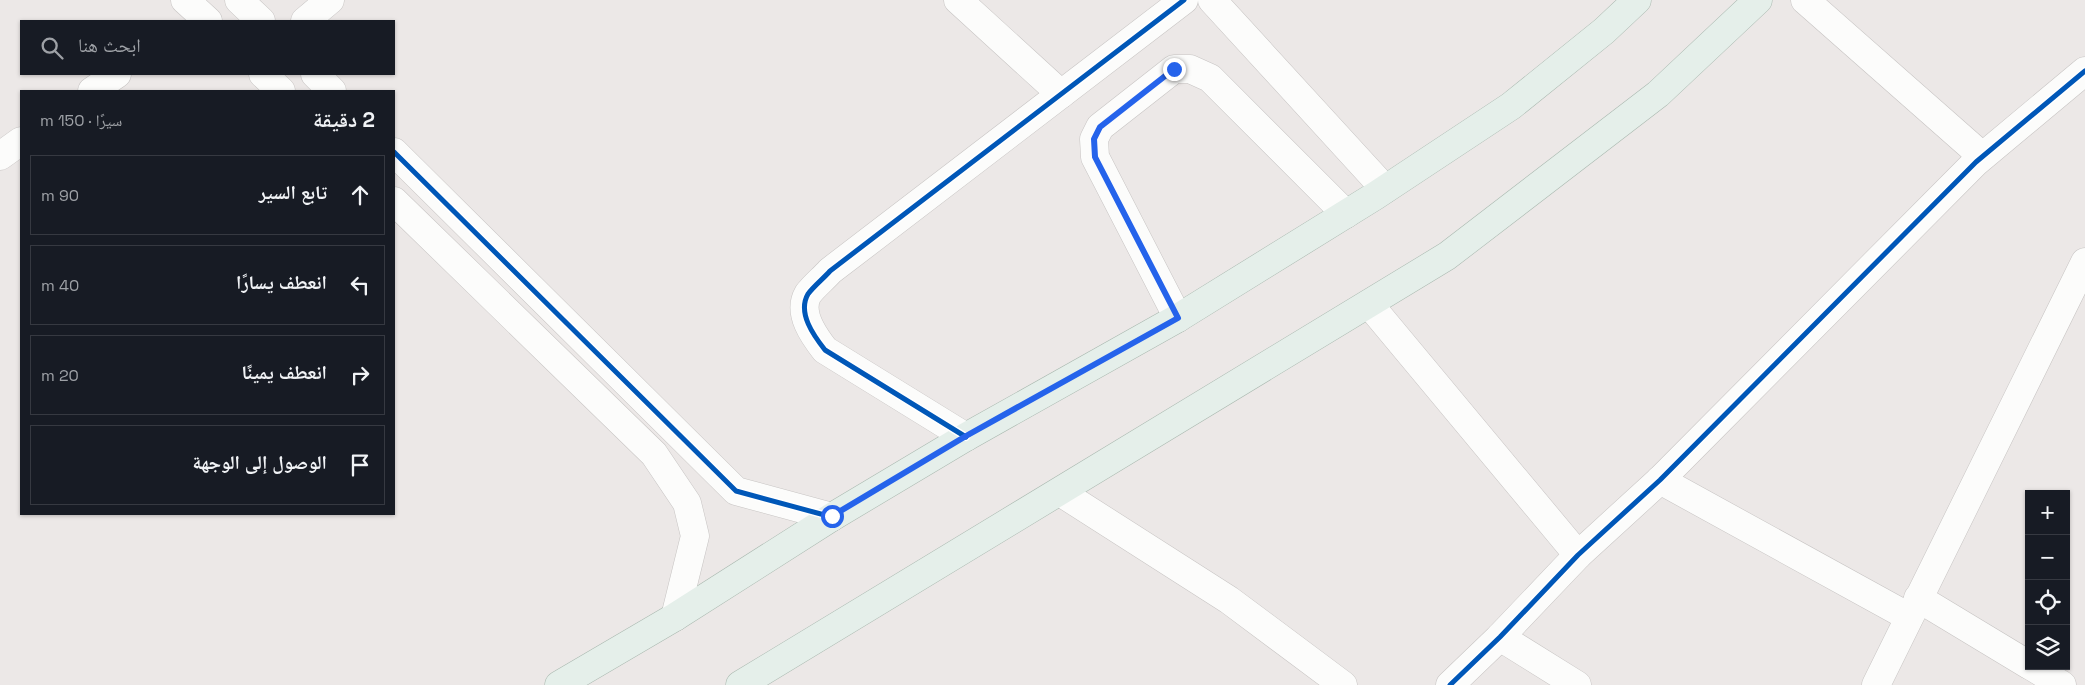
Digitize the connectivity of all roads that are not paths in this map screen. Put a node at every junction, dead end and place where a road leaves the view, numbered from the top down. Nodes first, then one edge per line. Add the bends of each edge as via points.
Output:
1 (240, 0) edge
2 (330, 0) edge
3 (958, 0) edge
4 (1184, 0) edge
5 (1212, 0) edge
6 (1637, 0) edge
7 (1758, 0) edge
8 (1805, 0) edge
9 (260, 20) edge
10 (306, 20) edge
11 (2085, 71) edge
12 (116, 75) edge
13 (264, 75) edge
14 (316, 75) edge
15 (94, 90) edge
16 (280, 90) edge
17 (331, 90) edge
18 (1061, 94) junction
19 (20, 142) edge
20 (395, 153) edge
21 (0, 156) edge
22 (1982, 156) junction
23 (1384, 189) junction
24 (395, 202) edge
25 (1346, 214) junction
26 (2085, 262) edge
27 (1369, 304) junction
28 (1178, 318) junction
29 (966, 436) junction
30 (1660, 480) junction
31 (1060, 492) junction
32 (832, 516) junction
33 (1578, 555) junction
34 (1914, 607) junction
35 (675, 617) junction
36 (1500, 637) junction
37 (2025, 663) edge
38 (2037, 670) edge
39 (559, 685) edge
40 (740, 685) edge
41 (1343, 685) edge
42 (1450, 685) edge
43 (1577, 685) edge
44 (1876, 685) edge
45 (2062, 685) edge

1 - 9 street
2 - 10 street
3 - 18 street
4 - 18 street
5 - 23 street
6 - 23 main road via 1511,106
7 - 27 main road via 1658,94 1577,158 1447,256
8 - 22 street
11 - 22 street
12 - 15 street
13 - 16 street
14 - 17 street
18 - 29 street via 830,272 808,294 804,309 812,333 825,350
19 - 21 street
20 - 32 street via 736,491
22 - 30 street
23 - 25 main road
24 - 35 street via 654,454 687,503 696,536
25 - 28 main road
25 - 28 street via 1210,78 1190,69 1174,69 1100,127 1094,139 1095,157
26 - 34 street
27 - 31 main road
27 - 33 street
28 - 29 main road
29 - 32 main road
30 - 33 street
30 - 34 street
31 - 40 main road
31 - 41 street via 1229,600
32 - 35 main road
33 - 36 street
34 - 37 street
34 - 44 street
35 - 39 main road
36 - 42 street
36 - 43 street
38 - 45 street

